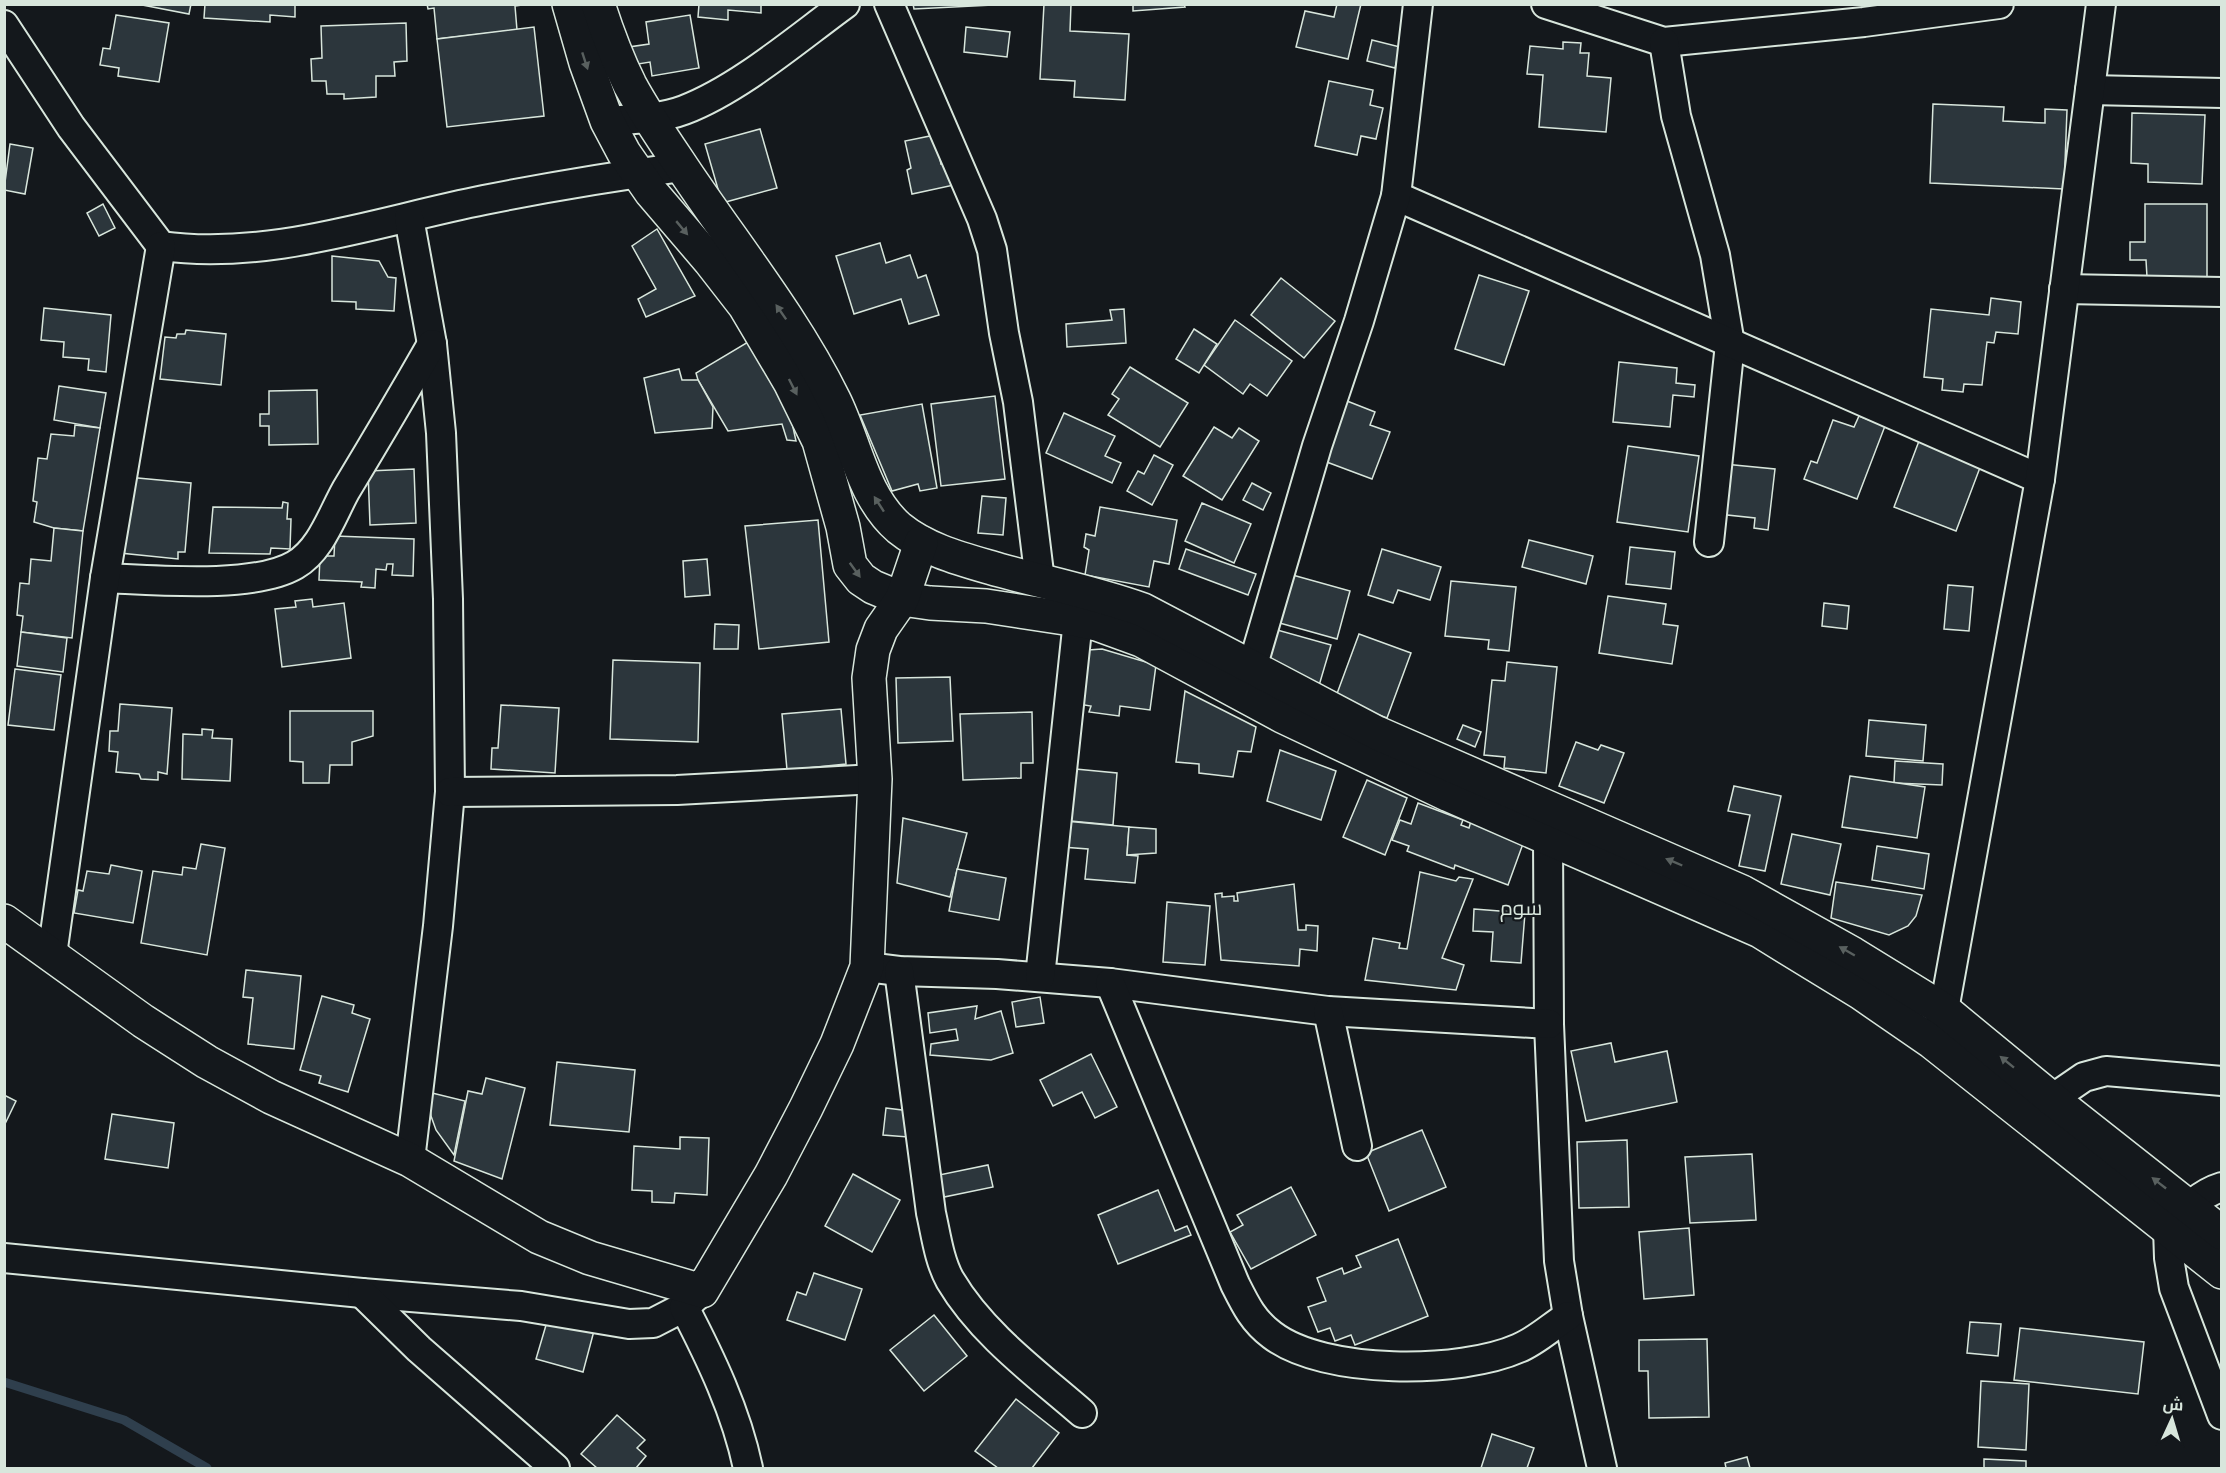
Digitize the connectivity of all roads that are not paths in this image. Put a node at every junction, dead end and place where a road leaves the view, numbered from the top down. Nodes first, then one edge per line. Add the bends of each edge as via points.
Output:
1 (569, 4) edge
2 (598, 4) edge
3 (845, 4) edge
4 (889, 4) edge
5 (1418, 4) edge
6 (1546, 4) edge
7 (1999, 4) edge
8 (2101, 4) edge
9 (1865, 13) edge
10 (4, 25) edge
11 (1664, 42) junction
12 (2090, 90) junction
13 (2222, 93) edge
14 (649, 118) junction
15 (607, 121) junction
16 (682, 168) junction
17 (638, 173) junction
18 (1396, 196) junction
19 (409, 218) junction
20 (161, 246) junction
21 (2064, 289) junction
22 (2222, 292) edge
23 (432, 344) junction
24 (1730, 344) junction
25 (2040, 479) junction
26 (1709, 542) dead end
27 (921, 543) junction
28 (105, 578) junction
29 (1040, 581) junction
30 (902, 599) junction
31 (1078, 620) junction
32 (1252, 668) junction
33 (875, 779) junction
34 (450, 792) junction
35 (1548, 839) junction
36 (4, 921) edge
37 (52, 955) junction
38 (867, 967) junction
39 (899, 971) junction
40 (1040, 977) junction
41 (1110, 983) junction
42 (1944, 1010) junction
43 (1328, 1011) junction
44 (1550, 1024) junction
45 (1932, 1042) junction
46 (2222, 1081) edge
47 (2052, 1099) junction
48 (1357, 1146) dead end
49 (410, 1160) junction
50 (2222, 1187) edge
51 (2178, 1217) junction
52 (2222, 1233) edge
53 (4, 1258) edge
54 (2222, 1272) edge
55 (362, 1293) junction
56 (693, 1299) junction
57 (1568, 1316) junction
58 (1082, 1413) dead end
59 (2222, 1414) edge
60 (555, 1468) edge
61 (748, 1468) edge
62 (1602, 1468) edge

1 -> 15 main road
2 - 14 main road via 610,42
3 - 14 street via 722,92 682,111
4 - 29 street via 992,250 1025,448
5 - 18 street
6 - 11 street
7 - 9 street
8 - 12 street
9 - 11 street
10 - 20 street via 71,127
11 - 24 street via 1677,116 1715,255
12 - 13 street
12 - 21 street
14 - 15 street
14 - 16 main road
15 - 17 main road
16 - 17 street
27 -> 16 main road via 892,520 872,493 842,418 799,338
17 - 19 street via 483,200
17 -> 30 main road via 744,306 790,382 828,467 849,565 873,587
18 - 24 street
18 - 32 street
19 - 20 street via 247,248 192,250
19 - 23 street
20 - 28 street
21 - 22 street
21 - 25 street
23 - 28 street via 321,538 295,565 251,577 216,581
23 - 34 street via 446,514
24 - 25 street
24 - 26 street
25 - 42 street
27 - 29 main road
27 - 30 main road
28 - 37 street
29 - 32 main road via 1143,610
30 - 31 main road via 986,606
30 - 33 main road via 873,650 869,678
31 - 35 main road via 1141,640 1302,725
31 - 40 street
42 -> 32 main road via 1742,892 1377,733
33 - 34 street via 677,790
33 - 38 main road
34 - 49 street
35 - 44 street
35 - 45 main road via 1760,931 1853,987
36 - 37 main road
37 - 49 main road via 207,1062 270,1097
38 - 39 street
38 - 56 main road via 837,1044 771,1175
39 - 40 street
39 - 58 street via 931,1213 949,1279 1003,1345
40 - 41 street
41 - 43 street
41 - 57 street via 1235,1284 1252,1318 1273,1336 1325,1358 1357,1363 1450,1365 1481,1361 1520,1348
42 - 45 street
47 -> 42 main road
43 - 44 street
43 - 48 street
44 - 57 street via 1559,1261
45 - 51 main road
46 - 47 street via 2106,1071 2084,1077
51 -> 47 main road
49 - 56 main road via 539,1237
50 - 51 street via 2210,1191
51 - 52 main road
51 - 54 main road
51 - 59 street via 2169,1258 2174,1288
53 - 55 street
55 - 56 street via 521,1306 629,1323 653,1323
55 - 60 street via 419,1349
56 - 61 street
57 - 62 street

